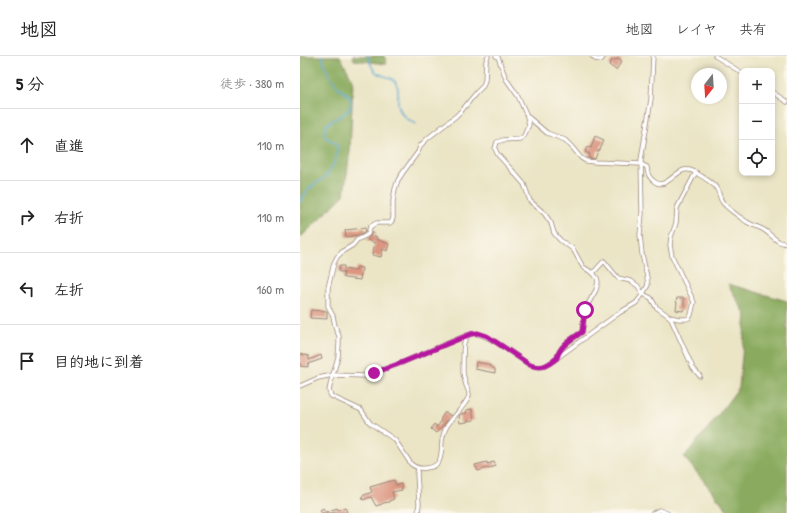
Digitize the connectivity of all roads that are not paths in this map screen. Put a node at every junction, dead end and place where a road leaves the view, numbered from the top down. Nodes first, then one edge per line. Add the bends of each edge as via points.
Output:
1 (488, 56) edge
2 (496, 56) edge
3 (592, 56) edge
4 (604, 56) edge
5 (653, 56) edge
6 (715, 56) edge
7 (739, 71) edge
8 (775, 94) edge
9 (787, 102) edge
10 (527, 116) junction
11 (641, 164) junction
12 (696, 172) junction
13 (787, 244) edge
14 (593, 272) junction
15 (643, 294) junction
16 (670, 317) junction
17 (471, 334) junction
18 (557, 358) junction
19 (333, 375) junction
20 (700, 376) dead end
21 (300, 386) edge
22 (418, 468) junction
23 (418, 513) edge
24 (653, 513) edge
25 (667, 513) edge

1 - 19 street via 483,86 456,116 421,145 398,180 392,221 376,223 370,227 368,234 336,257 328,288 328,306 339,336 338,357
2 - 10 street
3 - 4 street via 601,60
5 - 11 street via 651,99
6 - 7 street
8 - 9 street
10 - 11 street via 548,133 565,140 586,161
10 - 14 street via 529,125 524,136 520,139 497,142 495,149 524,184 530,200 544,213 554,233 573,249 583,267
11 - 12 street via 647,167 651,180 657,184 662,184 683,170
11 - 15 street via 640,235 648,285
12 - 13 street via 714,185 719,197 730,209 778,241
12 - 16 street via 677,208 670,245 672,256 694,302 693,310 686,319
14 - 15 street via 604,261 618,278 631,281
14 - 18 street via 598,282 585,310 582,332 566,343 558,352
15 - 16 street via 651,298 656,308
15 - 18 street via 636,303
16 - 20 street via 693,368
17 - 18 street via 487,336 536,367 546,366
17 - 19 street via 365,376
17 - 22 street via 466,337 463,344 464,373 470,394 468,400 447,425 440,460 436,465
19 - 21 street
19 - 22 street via 329,391 331,396 361,410 370,423 395,440 412,464
22 - 23 street
24 - 25 street via 659,510

